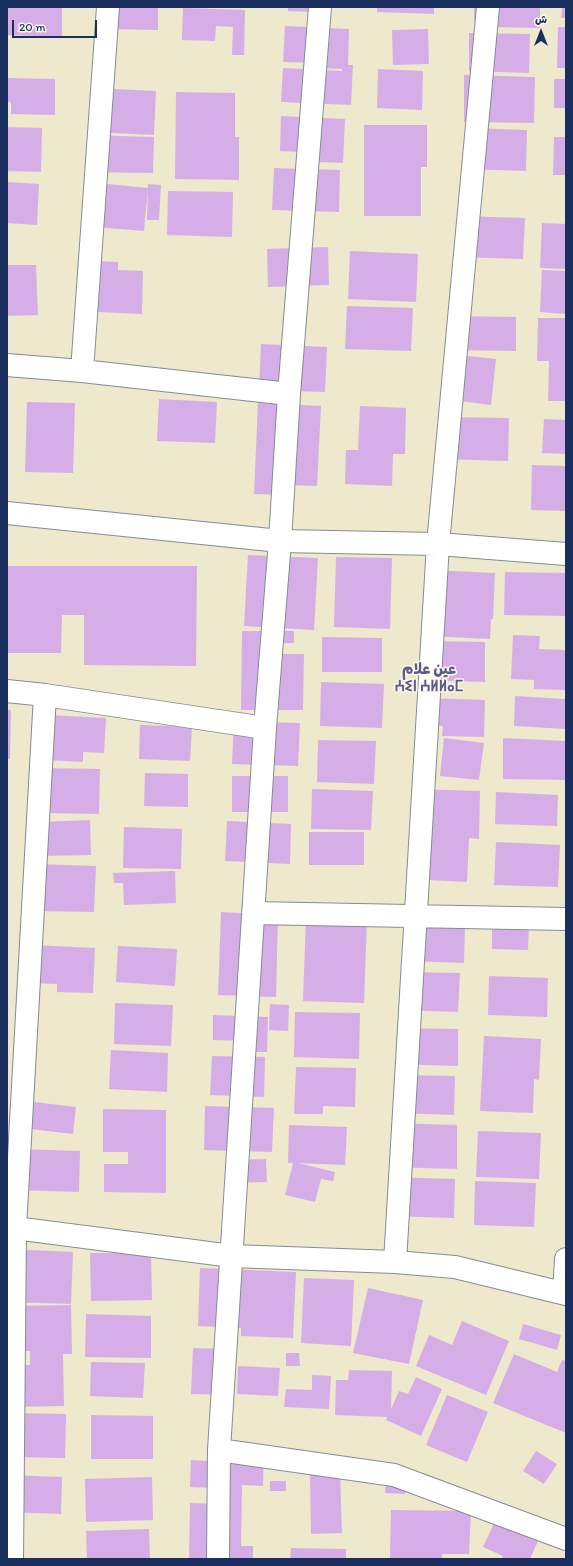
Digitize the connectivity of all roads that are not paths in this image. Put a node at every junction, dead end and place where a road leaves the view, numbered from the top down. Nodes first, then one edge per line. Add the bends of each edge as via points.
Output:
1 (108, 7) edge
2 (320, 7) edge
3 (488, 7) edge
4 (7, 366) edge
5 (82, 371) junction
6 (289, 394) junction
7 (7, 513) edge
8 (280, 540) junction
9 (438, 544) junction
10 (566, 554) edge
11 (7, 691) edge
12 (45, 695) junction
13 (265, 728) junction
14 (254, 913) junction
15 (415, 917) junction
16 (566, 919) edge
17 (11, 1228) edge
18 (232, 1256) junction
19 (566, 1260) edge
20 (394, 1262) junction
21 (565, 1293) edge
22 (220, 1450) junction
23 (566, 1539) edge
24 (12, 1559) edge
25 (218, 1559) edge

1 - 5 street
2 - 6 street
3 - 9 street
4 - 5 street
5 - 6 street
6 - 8 street
7 - 8 street
8 - 9 street
8 - 13 street
9 - 10 street
9 - 15 street
11 - 12 street
12 - 13 street
12 - 17 street
13 - 14 street
14 - 15 street
14 - 18 street
15 - 16 street
15 - 20 street
17 - 18 street
17 - 24 street
18 - 20 street
18 - 22 street
19 - 21 street
20 - 21 street via 455,1267
22 - 23 street via 394,1475
22 - 25 street

